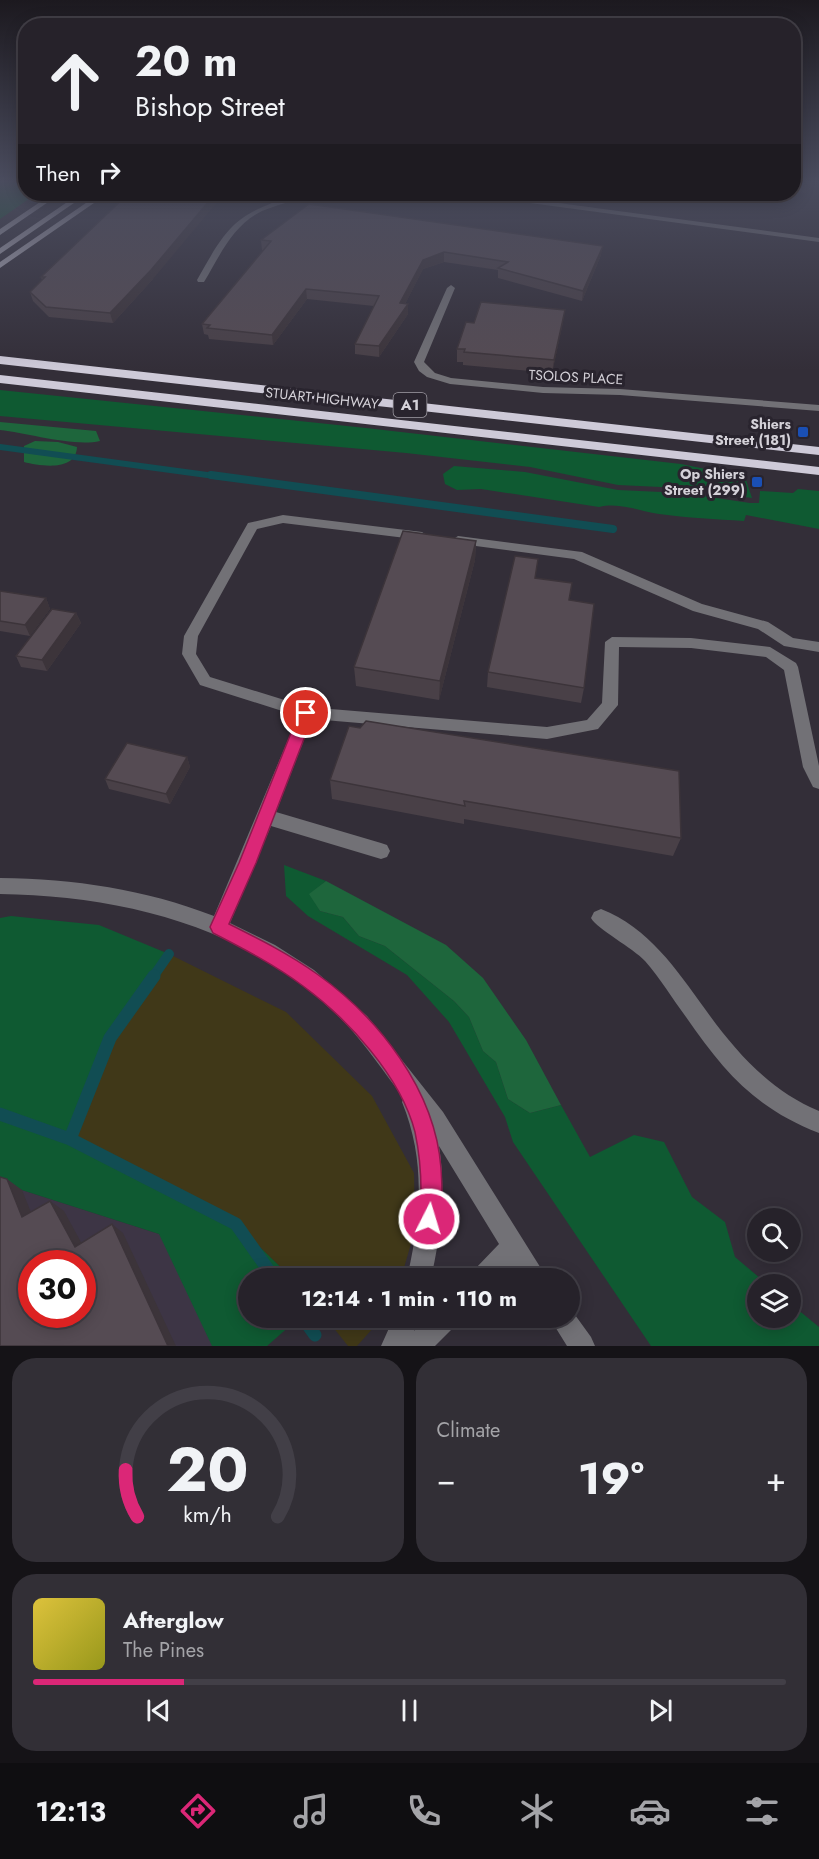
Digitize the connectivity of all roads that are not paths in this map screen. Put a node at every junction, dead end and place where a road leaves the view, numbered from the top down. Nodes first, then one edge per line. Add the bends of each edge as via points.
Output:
1 (32, 245) edge
2 (222, 245) edge
3 (0, 268) edge
4 (201, 280) dead end
5 (451, 288) dead end
6 (0, 360) edge
7 (0, 379) edge
8 (819, 408) edge
9 (819, 451) edge
10 (819, 471) edge
11 (819, 647) edge
12 (306, 713) junction
13 (819, 782) edge
14 (266, 817) junction
15 (381, 851) dead end
16 (0, 886) edge
17 (601, 918) dead end
18 (219, 927) junction
19 (401, 1077) junction
20 (819, 1122) edge
21 (513, 1247) junction
22 (421, 1268) edge
23 (493, 1268) edge
24 (528, 1268) edge
25 (402, 1328) edge
26 (435, 1328) edge
27 (570, 1328) edge
28 (394, 1346) edge
29 (417, 1346) edge
30 (582, 1346) edge

1 - 3 main road
2 - 4 street
5 - 8 street, TSOLOS PLACE via 419,362 431,375 450,381 543,390 620,392
6 - 9 highway, STUART HIGHWAY / A1
7 - 10 highway, STUART HIGHWAY / A1
11 - 12 street via 789,642 763,625 698,608 577,555 283,519 252,526 191,636 189,654 204,681
12 - 13 street via 547,733 592,725 610,705 612,642 691,643 770,652 791,667 811,767
12 - 14 street
14 - 15 street
14 - 18 street
16 - 18 street via 114,893
17 - 20 street via 656,958 734,1064 770,1098
18 - 19 street via 310,980 344,1008
19 - 21 street via 435,1120
19 - 22 street via 417,1108 429,1151 432,1192
21 - 23 street
21 - 24 street
25 - 28 street
26 - 29 street
27 - 30 street

